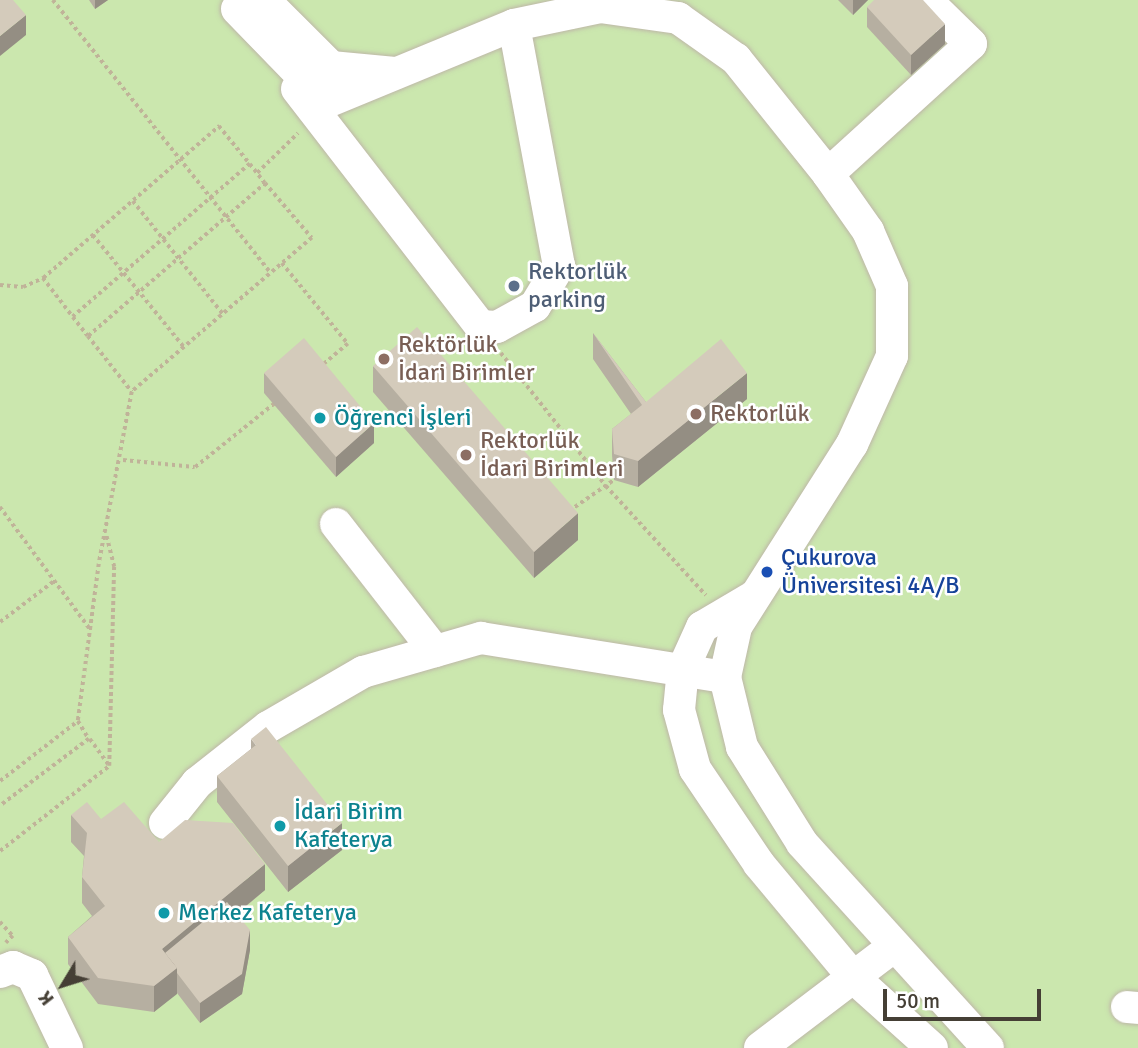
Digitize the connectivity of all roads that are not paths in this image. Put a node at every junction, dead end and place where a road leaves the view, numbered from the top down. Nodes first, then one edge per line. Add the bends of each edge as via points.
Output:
1 (926, 0) edge
2 (244, 3) edge
3 (514, 25) junction
4 (828, 174) junction
5 (336, 524) dead end
6 (754, 597) junction
7 (435, 651) junction
8 (683, 669) junction
9 (725, 677) junction
10 (165, 823) dead end
11 (893, 947) junction
12 (0, 972) edge
13 (853, 977) junction
14 (67, 1048) edge
15 (760, 1048) edge
16 (932, 1048) edge
17 (988, 1048) edge

1 - 4 street via 971,44
2 - 3 street via 327,102
2 - 3 street via 317,115 480,326 498,327 535,306 559,266
3 - 4 street via 600,8 678,18 736,59
4 - 6 street via 868,231 892,286 892,356 852,444
5 - 7 street
6 - 8 street via 702,627
6 - 9 street via 736,627
7 - 8 street via 481,638
7 - 10 street via 363,673 268,727 197,783
8 - 9 street
8 - 13 street via 679,710 695,769 759,864
9 - 11 street via 742,747 802,843
11 - 13 street
11 - 17 street
12 - 14 street via 18,967 32,975
13 - 15 street
13 - 16 street

